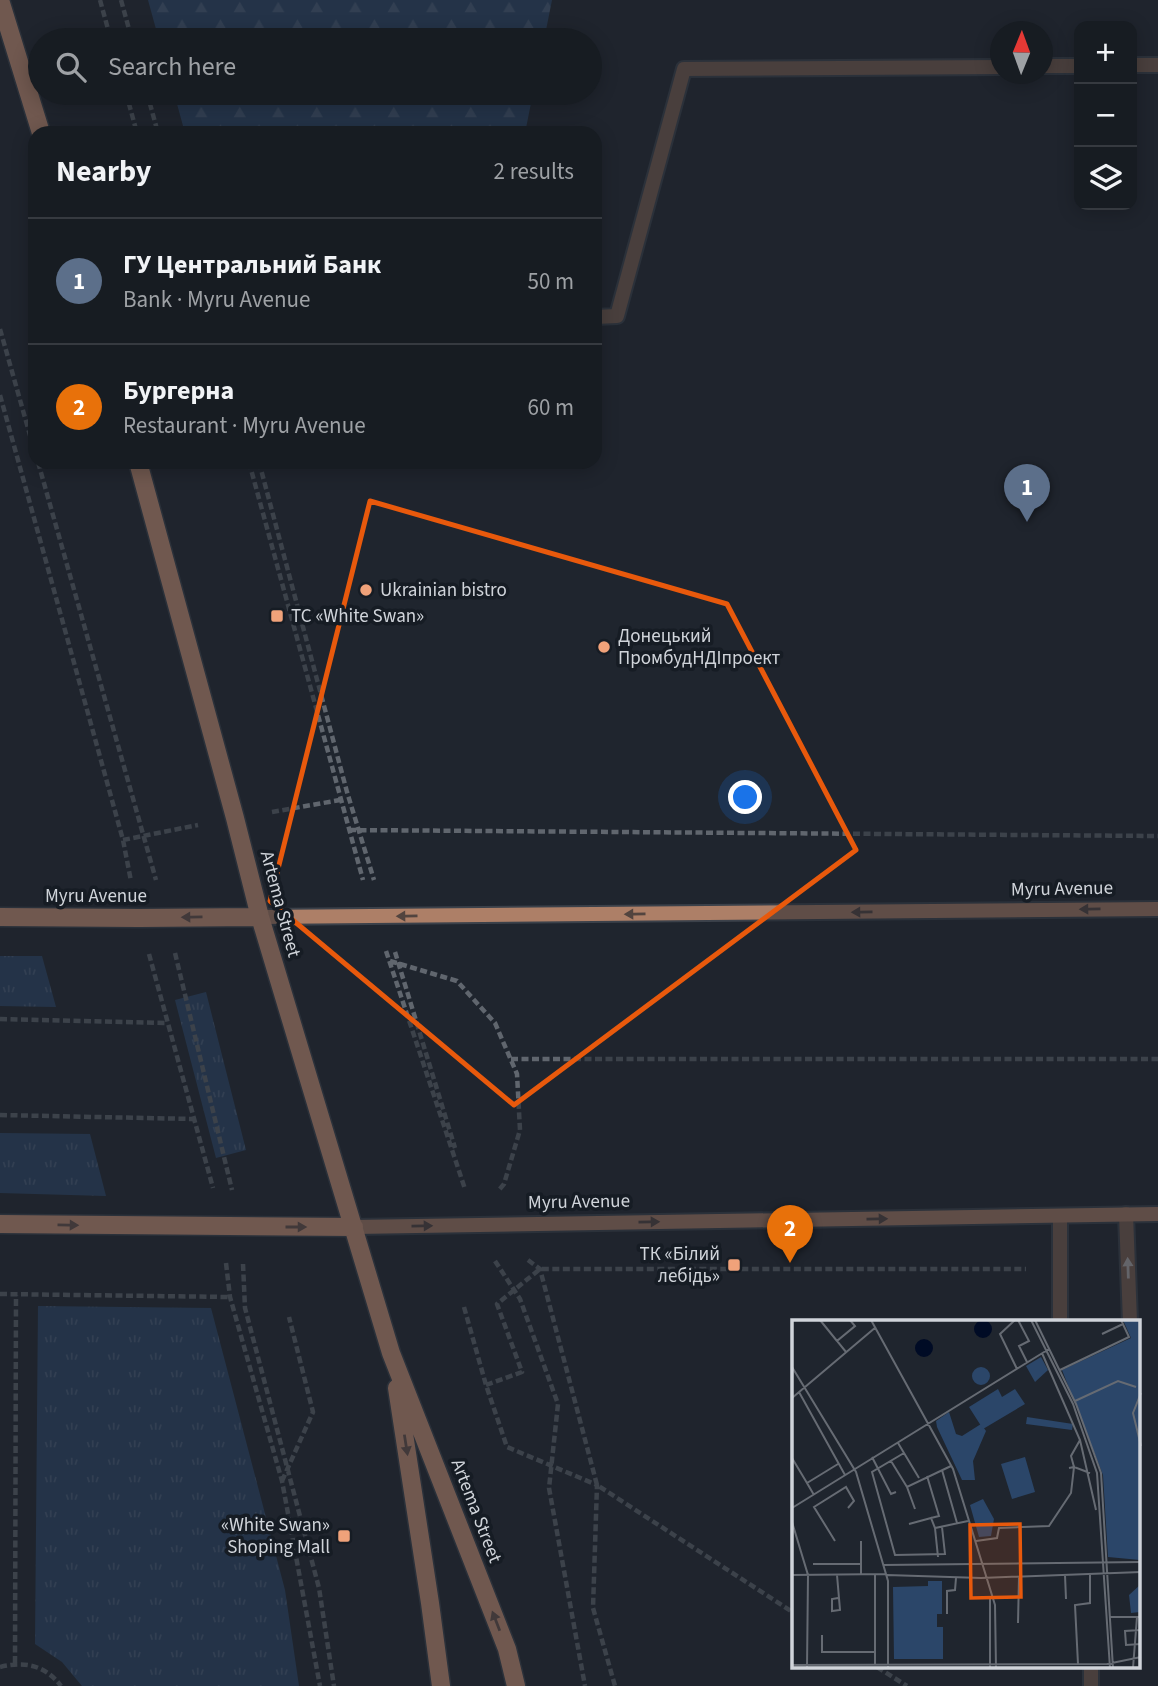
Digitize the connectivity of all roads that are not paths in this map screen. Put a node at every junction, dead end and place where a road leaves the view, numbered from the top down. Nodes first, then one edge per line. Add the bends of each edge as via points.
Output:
1 (0, 0) edge
2 (1137, 65) edge
3 (1158, 65) edge
4 (990, 66) edge
5 (1053, 66) edge
6 (1074, 66) edge
7 (28, 91) edge
8 (32, 105) edge
9 (39, 126) edge
10 (602, 317) edge
11 (140, 469) edge
12 (1158, 909) edge
13 (0, 916) edge
14 (260, 917) junction
15 (1126, 1214) junction
16 (1158, 1214) edge
17 (1060, 1216) junction
18 (0, 1224) edge
19 (354, 1227) junction
20 (1060, 1320) edge
21 (1130, 1320) edge
22 (391, 1353) junction
23 (1091, 1668) edge
24 (441, 1686) edge
25 (516, 1686) edge
26 (1091, 1686) edge

1 - 7 main road
2 - 3 lane
4 - 10 lane via 684,69 617,316
5 - 6 lane
8 - 9 main road
11 - 14 main road, Artema Street
12 -> 14 main road, Myru Avenue
14 -> 13 main road, Myru Avenue
14 - 19 main road, Artema Street
15 - 16 main road, Myru Avenue
15 - 17 main road, Myru Avenue
21 -> 15 lane
19 -> 17 main road, Myru Avenue
17 - 20 lane
18 -> 19 main road, Myru Avenue
19 - 22 main road, Artema Street
22 -> 24 main road, Artema Street
25 -> 22 main road, Artema Street via 507,1649
23 - 26 lane

